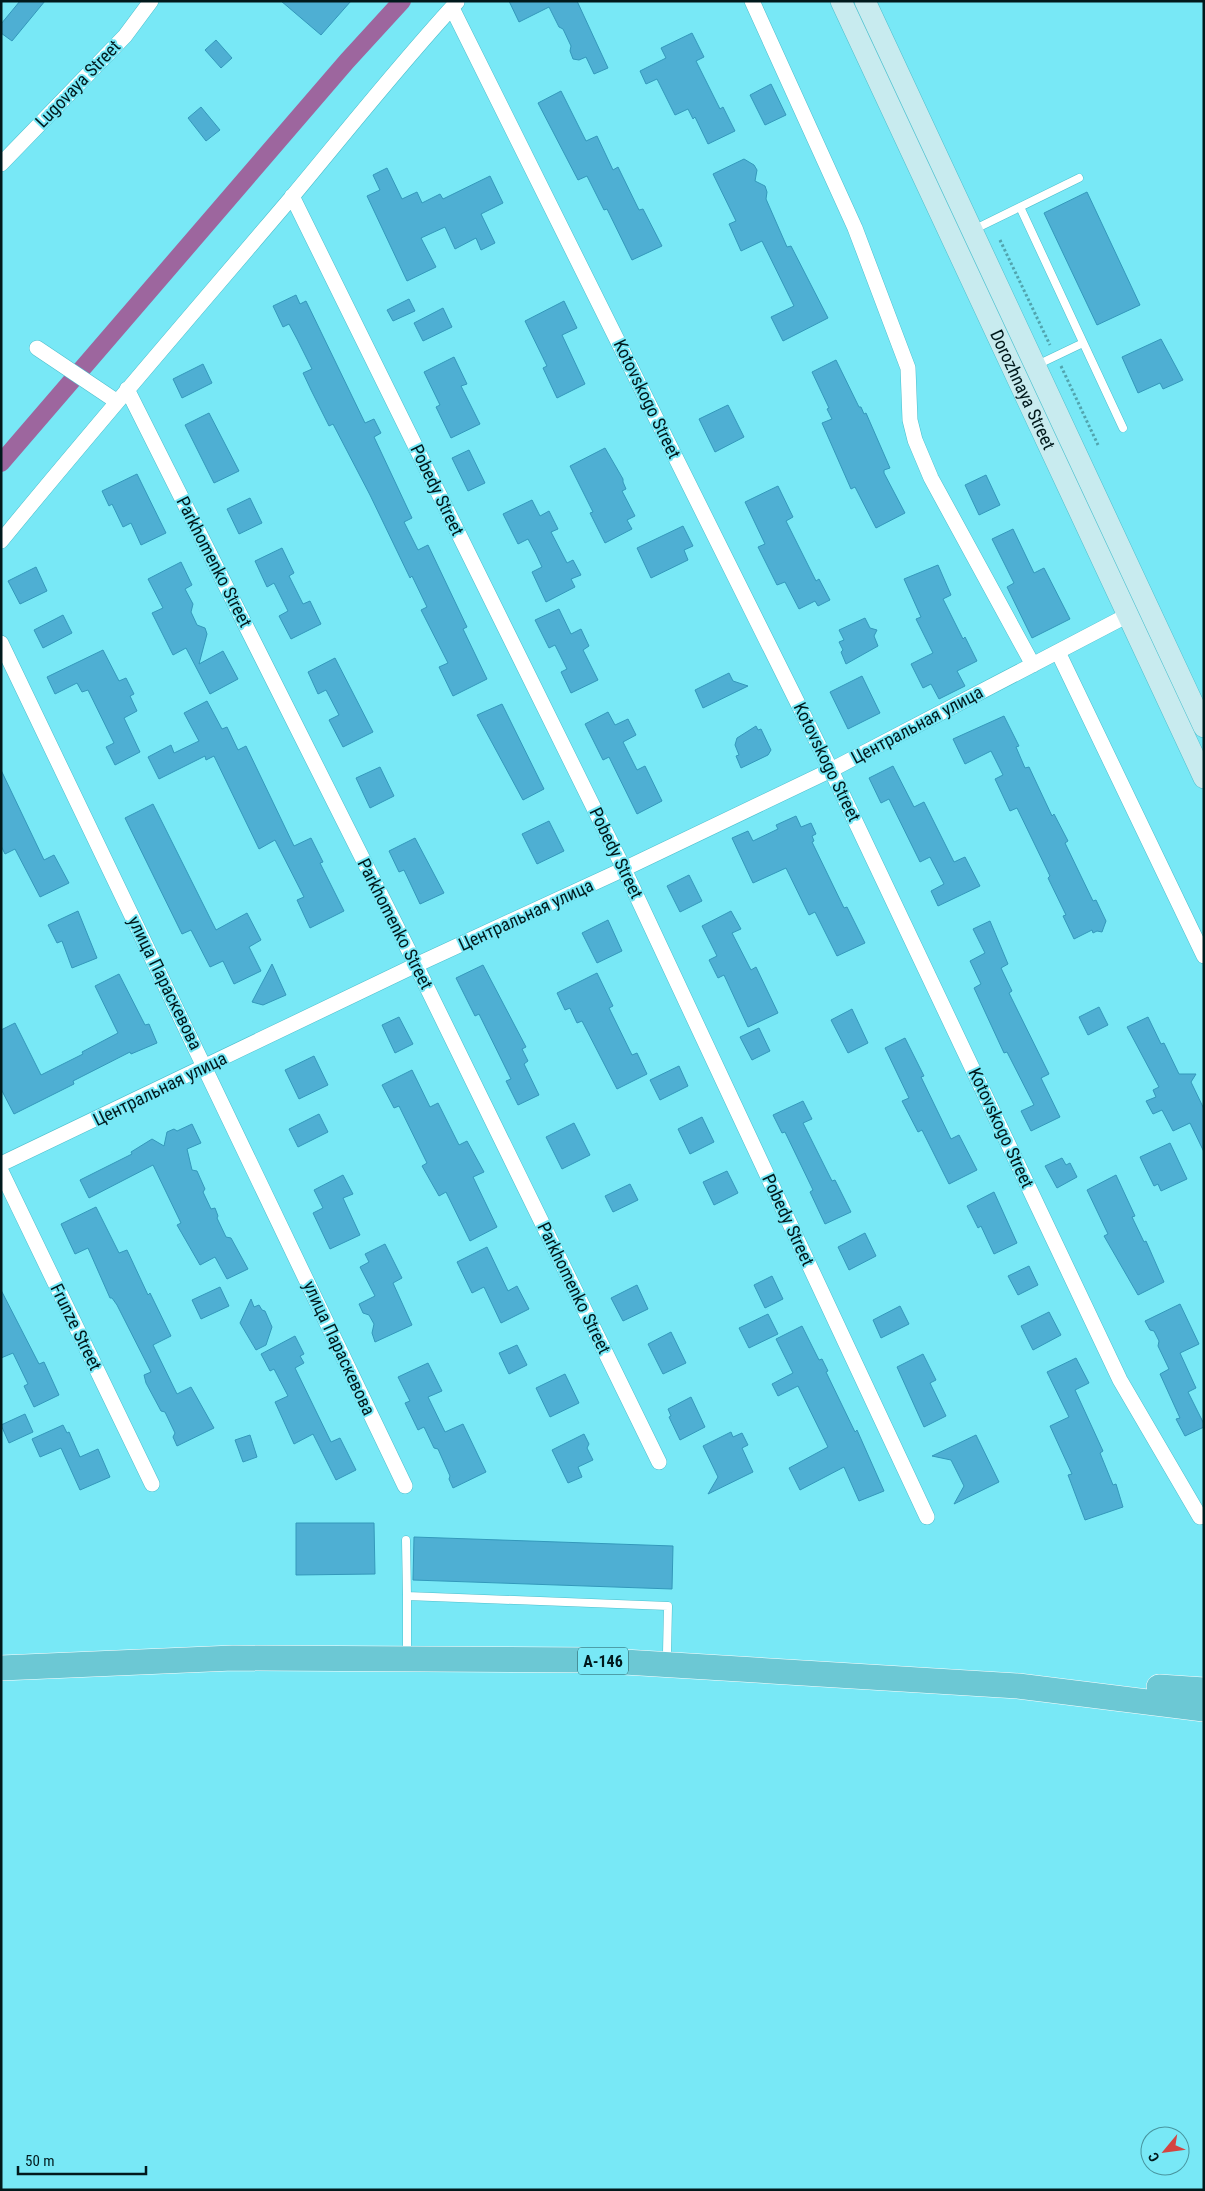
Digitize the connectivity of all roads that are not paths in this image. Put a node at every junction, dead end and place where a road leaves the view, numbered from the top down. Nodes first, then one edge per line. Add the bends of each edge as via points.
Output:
1 (151, 1) edge
2 (752, 1) edge
3 (840, 1) edge
4 (865, 1) edge
5 (455, 5) edge
6 (1, 164) edge
7 (1079, 178) dead end
8 (292, 196) junction
9 (1020, 207) junction
10 (972, 230) junction
11 (1083, 343) junction
12 (37, 348) dead end
13 (1035, 366) junction
14 (127, 389) junction
15 (116, 401) junction
16 (1123, 428) dead end
17 (1, 541) edge
18 (1126, 616) junction
19 (1, 643) edge
20 (1058, 652) junction
21 (1033, 665) junction
22 (1204, 727) edge
23 (1201, 766) edge
24 (832, 770) junction
25 (624, 869) junction
26 (1204, 956) edge
27 (416, 965) junction
28 (206, 1067) junction
29 (1, 1164) edge
30 (1, 1171) edge
31 (659, 1462) dead end
32 (152, 1484) dead end
33 (405, 1486) dead end
34 (927, 1517) dead end
35 (1200, 1517) dead end
36 (406, 1540) dead end
37 (407, 1596) junction
38 (407, 1647) junction
39 (667, 1653) junction
40 (1, 1656) edge
41 (1, 1668) edge
42 (1204, 1690) edge
43 (1204, 1709) edge

1 - 6 street, Lugovaya Street via 125,36
2 - 21 street via 855,228 908,368 910,420 931,478
3 - 18 main road, Dorozhnaya Street
4 - 10 main road, Dorozhnaya Street
5 - 8 street via 400,64
5 - 24 street, Kotovskogo Street
7 - 9 lane
8 - 14 street
8 - 25 street, Pobedy Street
9 - 10 lane
9 - 11 lane
10 - 13 main road, Dorozhnaya Street
11 - 13 lane
11 - 16 lane
12 - 15 street
13 - 22 main road, Dorozhnaya Street
14 - 15 street
14 - 27 street, Parkhomenko Street
15 - 17 street
18 - 20 street, Центральная улица
18 - 23 main road, Dorozhnaya Street
19 - 28 street, улица Параскевова
20 - 21 street, Центральная улица
20 - 26 street
21 - 24 street, Центральная улица
24 - 25 street, Центральная улица
24 - 35 street, Kotovskogo Street via 1120,1380
25 - 27 street, Центральная улица
25 - 34 street, Pobedy Street
27 - 28 street, Центральная улица
27 - 31 street, Parkhomenko Street
28 - 29 street, Центральная улица
28 - 33 street, улица Параскевова
30 - 32 street, Frunze Street
36 - 37 lane
37 - 38 lane
37 - 39 lane via 668,1606
38 - 39 highway, А-146
38 - 40 highway, А-146 via 232,1646
39 - 42 highway, А-146
41 - 43 highway, А-146 via 232,1658 591,1660 1018,1686

